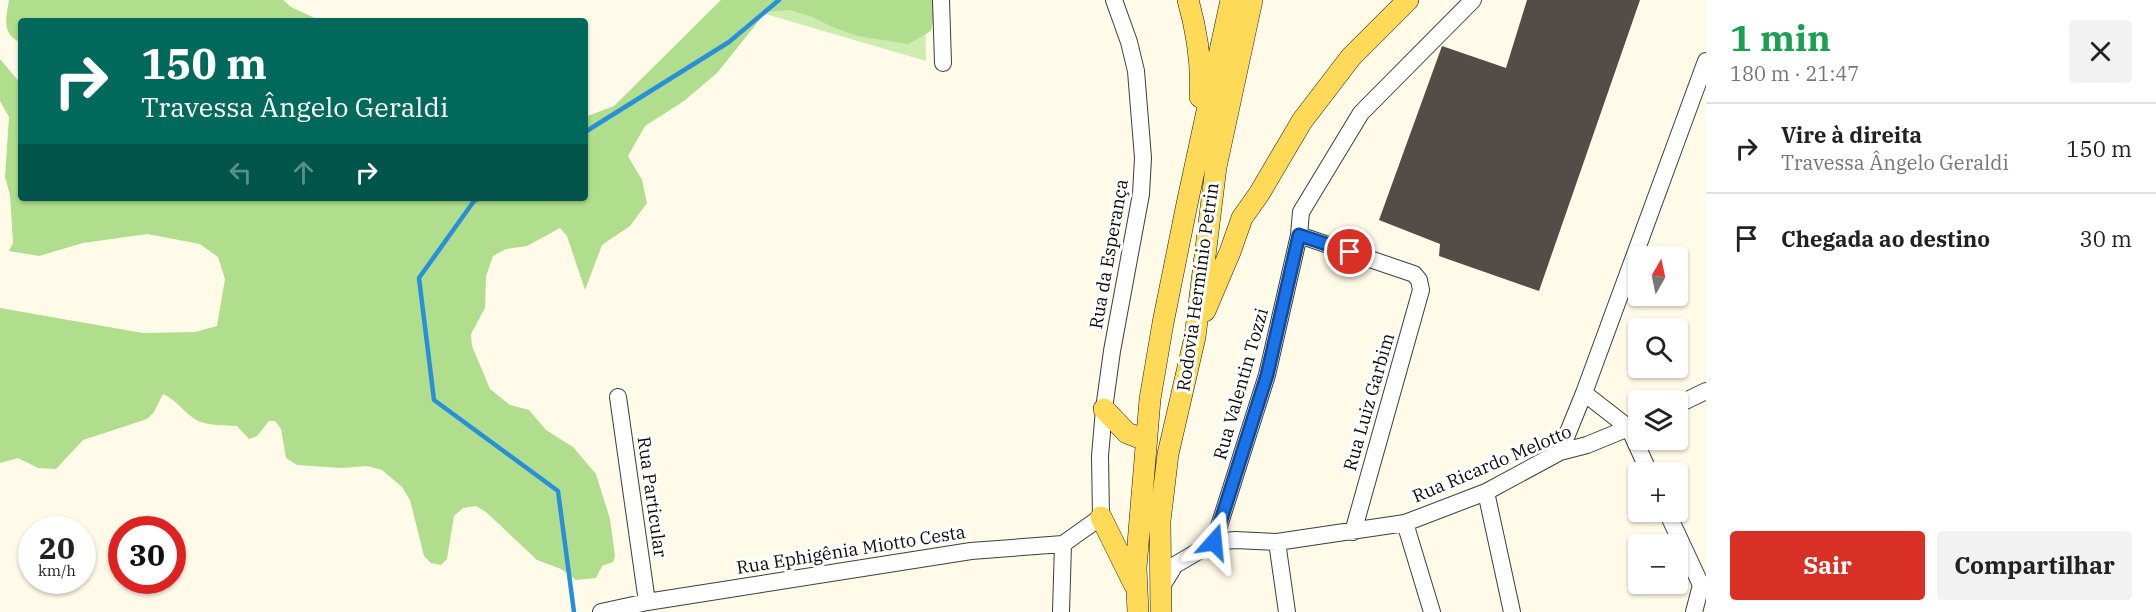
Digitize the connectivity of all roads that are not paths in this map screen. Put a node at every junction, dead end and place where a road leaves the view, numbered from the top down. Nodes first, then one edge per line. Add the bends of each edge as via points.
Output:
1 (941, 0) edge
2 (1100, 0) edge
3 (1188, 0) edge
4 (1231, 0) edge
5 (1252, 0) edge
6 (1408, 0) edge
7 (1473, 0) edge
8 (1116, 4) edge
9 (1706, 61) edge
10 (943, 63) dead end
11 (1186, 204) junction
12 (1299, 235) junction
13 (1195, 337) junction
14 (1706, 391) edge
15 (1584, 393) junction
16 (618, 398) dead end
17 (1688, 400) edge
18 (1104, 409) junction
19 (1628, 423) edge
20 (1628, 428) edge
21 (1145, 440) junction
22 (1560, 452) junction
23 (1486, 492) junction
24 (1101, 517) junction
25 (1405, 522) junction
26 (1672, 522) edge
27 (1353, 532) junction
28 (1214, 542) junction
29 (1277, 542) junction
30 (1063, 544) junction
31 (1704, 585) edge
32 (1162, 586) junction
33 (647, 602) junction
34 (1138, 602) edge
35 (607, 611) edge
36 (1061, 612) edge
37 (1161, 612) edge
38 (1287, 612) edge
39 (1432, 612) edge
40 (1512, 612) edge
41 (1694, 612) edge

1 - 10 street
2 - 8 street
3 - 11 main road via 1201,74
4 - 11 main road, Rodovia Hermínio Petrin
5 - 13 main road, Rodovia Hermínio Petrin via 1216,167
6 - 13 main road via 1351,57 1302,121 1242,218
7 - 12 street, Rua Valentin Tozzi via 1361,113 1301,212
8 - 18 street, Rua da Esperança via 1136,70 1142,194
9 - 15 street
11 - 21 main road, Rodovia Hermínio Petrin via 1162,323
12 - 27 street, Rua Luiz Garbim via 1414,274 1420,283
12 - 28 street, Rua Valentin Tozzi via 1267,375
13 - 32 main road, Rodovia Hermínio Petrin via 1168,454 1160,521
14 - 17 street
15 - 19 street
15 - 22 street
16 - 33 street, Rua Particular
18 - 21 main road via 1127,433
18 - 24 street, Rua da Esperança
20 - 22 street, Rua Ricardo Melotto
21 - 34 main road, Rodovia Hermínio Petrin
22 - 23 street, Rua Ricardo Melotto
23 - 25 street, Rua Ricardo Melotto
23 - 40 street
24 - 30 street
24 - 34 main road
25 - 27 street, Rua Ricardo Melotto
25 - 39 street
26 - 31 street
27 - 29 street, Rua Ricardo Melotto
28 - 29 street, Rua Ricardo Melotto
28 - 32 street, Rua Ricardo Melotto via 1174,565
29 - 38 street
30 - 33 street, Rua Ephigênia Miotto Cesta via 971,551
30 - 36 street
31 - 41 street
32 - 37 main road, Rodovia Hermínio Petrin
33 - 35 street, Rua Ephigênia Miotto Cesta

